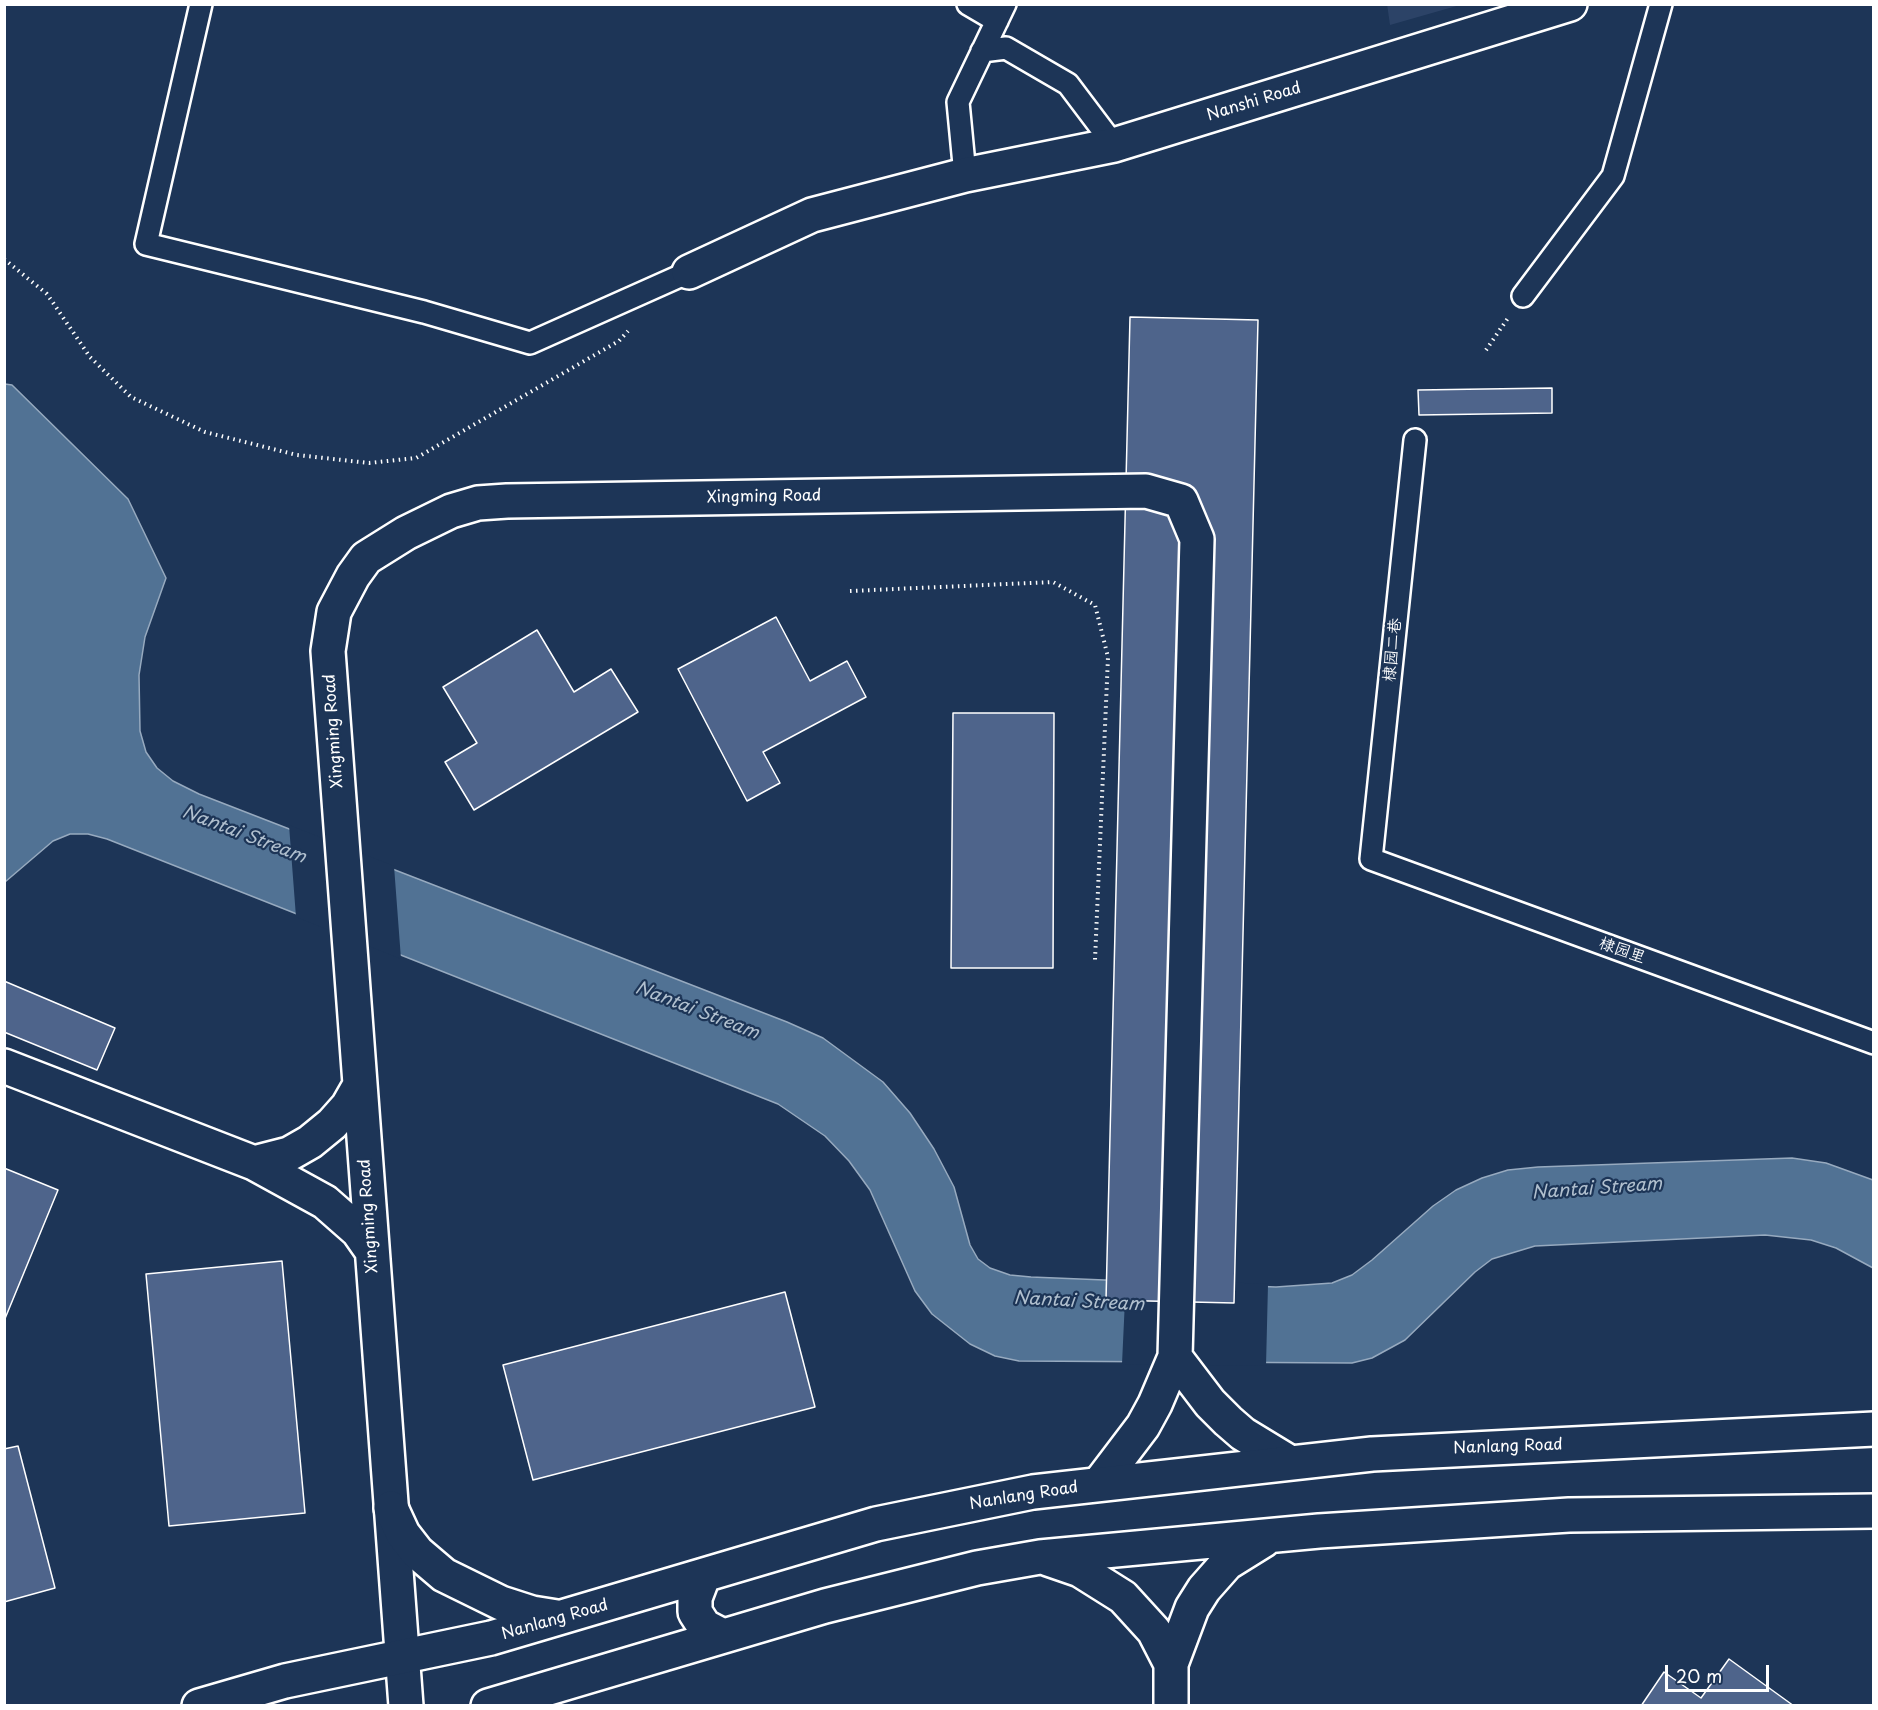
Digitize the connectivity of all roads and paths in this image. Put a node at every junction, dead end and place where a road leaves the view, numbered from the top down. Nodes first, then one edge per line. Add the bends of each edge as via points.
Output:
1 (201, 4) edge
2 (968, 4) edge
3 (1570, 4) edge
4 (1661, 4) edge
5 (1001, 13) edge
6 (982, 51) junction
7 (1114, 145) junction
8 (950, 179) junction
9 (4, 260) edge
10 (689, 272) joint
11 (1523, 296) joint
12 (634, 326) dead end
13 (1486, 350) dead end
14 (1415, 440) dead end
15 (850, 591) dead end
16 (1371, 859) joint
17 (1095, 960) dead end
18 (1874, 1043) edge
19 (4, 1066) edge
20 (360, 1085) junction
21 (254, 1163) junction
22 (372, 1251) junction
23 (1178, 1374) junction
24 (1874, 1429) edge
25 (1289, 1462) junction
26 (1099, 1484) junction
27 (391, 1508) junction
28 (1874, 1511) edge
29 (1272, 1536) junction
30 (1040, 1557) junction
31 (704, 1577) junction
32 (562, 1618) junction
33 (723, 1636) junction
34 (402, 1657) junction
35 (1171, 1664) junction
36 (199, 1706) edge
37 (406, 1706) edge
38 (488, 1706) edge
39 (1171, 1706) edge

1 - 10 lane via 146,244 423,312 530,343
2 - 5 lane
3 - 7 street, Nanshi Road
4 - 11 lane via 1613,176
5 - 6 lane
6 - 7 lane via 1006,48 1068,84
6 - 8 lane via 958,102
7 - 8 street, Nanshi Road
8 - 10 street, Nanshi Road via 812,214
9 - 12 path via 46,294 90,357 130,397 205,432 297,455 359,462 416,458 619,341
11 - 13 path
14 - 16 lane, 棣园二巷
15 - 17 path via 1053,582 1095,605 1108,657
16 - 18 lane, 棣园里
19 - 21 street
20 - 21 street via 348,1106 310,1142 290,1154
20 - 22 street, Xingming Road
20 - 23 street, Xingming Road via 328,651 334,612 366,558 406,533 478,503 1146,491 1181,501 1197,539 1178,1229
21 - 22 street via 344,1216
22 - 27 street, Xingming Road
23 - 25 street via 1243,1434
23 - 26 street
24 - 25 street, Nanlang Road via 1479,1448
25 - 26 street, Nanlang Road
26 - 31 street, Nanlang Road via 1033,1492 876,1524
27 - 32 street via 417,1552 444,1575 501,1603
27 - 34 street, Xingming Road
28 - 29 street via 1569,1515
29 - 30 street
29 - 35 street via 1245,1549 1203,1589
30 - 33 street via 904,1586
30 - 35 street via 1080,1570 1123,1597 1154,1631
31 - 32 street, Nanlang Road
31 - 33 street via 695,1598 695,1612 704,1626
32 - 34 street, Nanlang Road
33 - 38 street
34 - 36 street, Nanlang Road via 285,1681
34 - 37 street, Xingming Road
35 - 39 street

